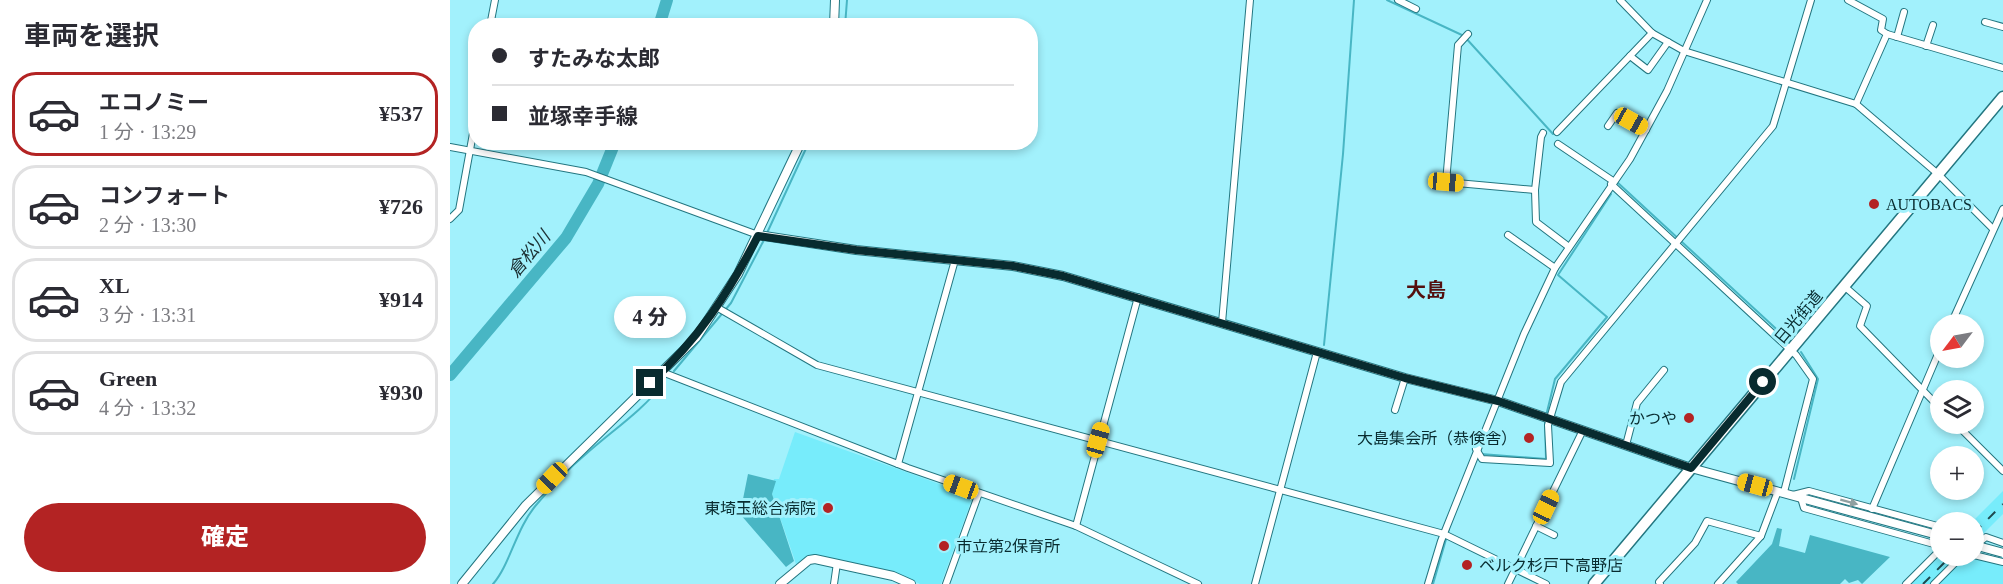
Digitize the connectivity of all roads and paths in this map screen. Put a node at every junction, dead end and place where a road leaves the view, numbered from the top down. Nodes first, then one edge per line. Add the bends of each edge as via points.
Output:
1 (495, 0) edge
2 (835, 0) edge
3 (1250, 0) edge
4 (1398, 0) edge
5 (1620, 0) edge
6 (1707, 0) edge
7 (1811, 0) edge
8 (1848, 0) edge
9 (1416, 9) dead end
10 (1904, 12) dead end
11 (492, 18) edge
12 (834, 18) edge
13 (1985, 22) dead end
14 (1933, 25) dead end
15 (2003, 27) edge
16 (1652, 33) junction
17 (1468, 34) dead end
18 (1887, 34) junction
19 (1897, 37) junction
20 (1668, 42) junction
21 (1926, 46) junction
22 (1684, 51) junction
23 (1630, 56) junction
24 (2003, 68) edge
25 (1786, 82) junction
26 (2003, 97) edge
27 (1856, 104) junction
28 (1608, 126) dead end
29 (1646, 130) junction
30 (1557, 132) dead end
31 (1543, 133) dead end
32 (1558, 144) dead end
33 (450, 147) edge
34 (468, 150) edge
35 (470, 150) joint
36 (797, 150) edge
37 (1938, 174) junction
38 (1612, 183) junction
39 (1535, 190) junction
40 (2003, 209) edge
41 (450, 219) edge
42 (1993, 229) junction
43 (1508, 235) dead end
44 (758, 236) junction
45 (1675, 243) junction
46 (1569, 247) junction
47 (955, 260) junction
48 (1555, 268) junction
49 (1844, 286) junction
50 (1138, 297) junction
51 (718, 308) junction
52 (1955, 314) edge
53 (1222, 323) junction
54 (1790, 350) junction
55 (1317, 352) junction
56 (1932, 368) edge
57 (1664, 370) dead end
58 (662, 372) junction
59 (1405, 378) junction
60 (1923, 391) junction
61 (919, 393) junction
62 (1930, 398) edge
63 (1498, 401) junction
64 (1395, 410) dead end
65 (1550, 418) junction
66 (1583, 430) junction
67 (1966, 434) edge
68 (1098, 440) junction
69 (1626, 445) junction
70 (1476, 448) junction
71 (898, 464) junction
72 (1691, 468) junction
73 (2003, 471) edge
74 (1281, 489) junction
75 (979, 493) junction
76 (1789, 494) junction
77 (1869, 512) junction
78 (1930, 525) edge
79 (1076, 526) junction
80 (1536, 526) junction
81 (1930, 532) edge
82 (1444, 534) junction
83 (1554, 535) dead end
84 (1761, 536) junction
85 (1984, 538) edge
86 (2003, 543) edge
87 (1930, 545) edge
88 (1984, 548) edge
89 (2003, 553) edge
90 (1984, 557) edge
91 (1930, 559) edge
92 (2003, 562) edge
93 (1952, 566) edge
94 (837, 568) junction
95 (1516, 569) junction
96 (462, 584) edge
97 (780, 584) edge
98 (834, 584) edge
99 (911, 584) edge
100 (946, 584) edge
101 (1198, 584) edge
102 (1255, 584) edge
103 (1428, 584) edge
104 (1508, 584) edge
105 (1546, 584) edge
106 (1594, 584) edge
107 (1660, 584) edge
108 (1719, 584) edge
109 (1906, 584) edge
110 (1934, 584) edge

1 - 11 street
2 - 12 street
3 - 53 street
4 - 9 street
5 - 16 street
6 - 22 street
7 - 25 street
8 - 18 street via 1883,20 1881,30
10 - 19 street
13 - 15 street
14 - 21 street
16 - 20 street
16 - 23 street
17 - 39 street via 1458,45 1446,182
18 - 19 street
18 - 27 street
19 - 21 street
20 - 22 street
20 - 23 street via 1648,70
21 - 24 street
22 - 25 street
22 - 29 street
23 - 30 street
25 - 27 street
25 - 45 street via 1773,126
26 - 37 highway, 日光街道
27 - 37 street
28 - 29 street via 1617,113
29 - 38 street
31 - 39 street
32 - 38 street
33 - 34 street
35 - 41 street via 459,210
35 - 44 street via 586,172
36 - 44 street
37 - 42 street
37 - 49 highway, 日光街道
38 - 45 street
38 - 46 street
39 - 46 street via 1536,222
40 - 42 street
42 - 52 street
43 - 48 street
44 - 47 street
44 - 51 street
45 - 54 street
45 - 65 street via 1561,382
46 - 48 street
47 - 50 street via 1045,272
47 - 61 street
48 - 63 street
49 - 54 highway, 日光街道
49 - 60 street via 1868,306 1860,326
50 - 53 street
50 - 68 street
51 - 58 street via 696,338
51 - 61 street via 817,365
53 - 55 street
54 - 72 highway, 日光街道
54 - 76 street via 1813,379
55 - 59 street
55 - 74 street
56 - 60 street
57 - 69 street via 1637,403
58 - 71 street
58 - 96 street via 526,505
59 - 63 street
59 - 64 street
60 - 62 street
60 - 77 street
61 - 68 street
61 - 71 street
63 - 65 street
63 - 70 street
65 - 66 street
65 - 70 street via 1550,463 1482,459
66 - 69 street
66 - 80 street
67 - 73 street
68 - 74 street
68 - 79 street
69 - 72 street
70 - 82 street
71 - 75 street
72 - 76 street
72 - 106 highway, 日光街道
74 - 82 street
74 - 102 street
75 - 79 street
75 - 100 street
76 - 77 street
76 - 84 street
76 - 87 street via 1804,508
77 - 78 street
77 - 81 street
79 - 101 street
80 - 83 street
80 - 95 street
82 - 95 street
82 - 103 street
84 - 107 street via 1707,521 1695,543
84 - 108 street
85 - 86 street
88 - 89 street, bridge
90 - 92 street
91 - 109 street
93 - 110 street
94 - 97 street via 809,560
94 - 98 street
94 - 99 street via 893,576
95 - 104 street
95 - 105 street

